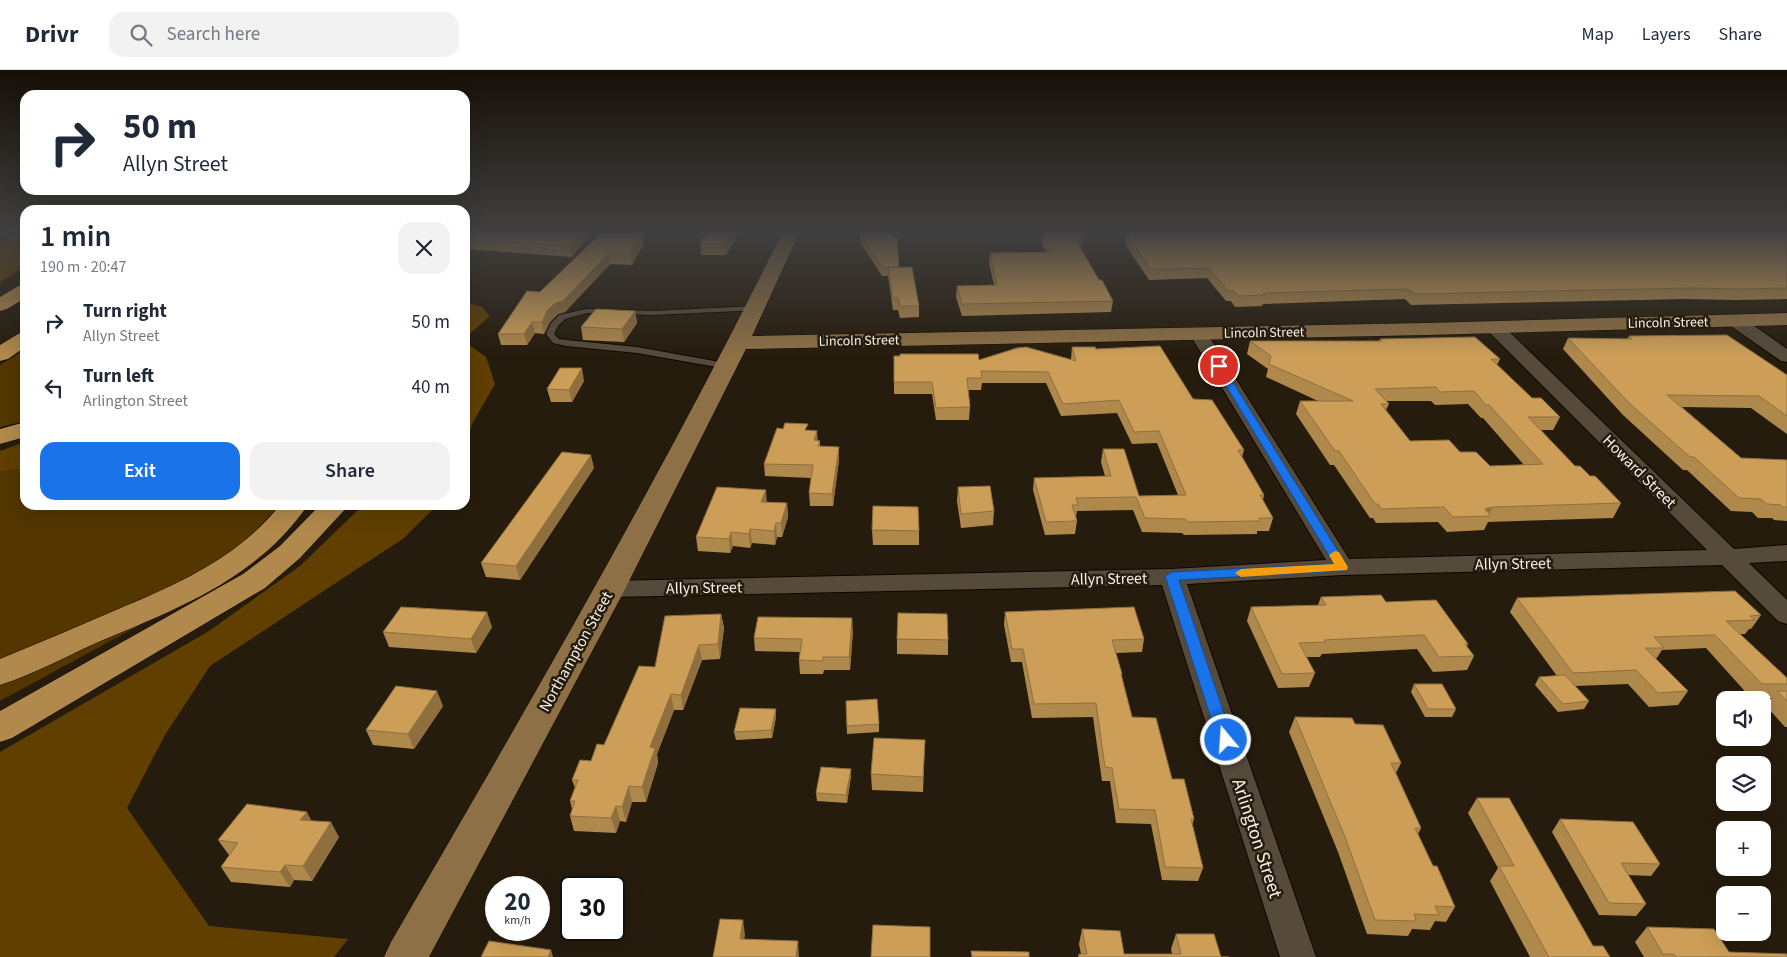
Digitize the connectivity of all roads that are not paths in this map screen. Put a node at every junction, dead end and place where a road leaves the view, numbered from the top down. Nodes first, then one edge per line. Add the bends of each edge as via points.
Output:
1 (773, 272) edge
2 (20, 293) edge
3 (0, 305) edge
4 (756, 308) junction
5 (1787, 319) edge
6 (1734, 320) junction
7 (1494, 327) junction
8 (1198, 333) junction
9 (20, 341) edge
10 (0, 354) edge
11 (734, 354) junction
12 (1787, 357) edge
13 (20, 431) edge
14 (0, 437) edge
15 (290, 510) edge
16 (330, 510) edge
17 (1787, 553) edge
18 (1728, 557) junction
19 (1342, 567) junction
20 (1172, 576) junction
21 (610, 588) junction
22 (1787, 615) edge
23 (0, 673) edge
24 (0, 728) edge
25 (406, 957) edge
26 (1298, 957) edge

1 - 4 main road, Northampton Street
2 - 3 highway
4 - 11 main road, Northampton Street
4 - 11 lane via 632,313 587,311 562,317 550,334 556,341 566,343
5 - 6 main road, Lincoln Street
6 - 7 main road, Lincoln Street
6 - 12 street
7 - 8 main road, Lincoln Street
7 - 18 street, Howard Street
8 - 11 main road, Lincoln Street
8 - 19 street
9 - 10 highway
11 - 21 main road, Northampton Street
13 - 14 highway
15 - 23 highway via 253,549 213,576 169,599
16 - 24 highway via 290,552 254,581
17 - 18 street, Allyn Street
18 - 19 street, Allyn Street
18 - 22 street, Howard Street
19 - 20 street, Allyn Street
20 - 21 street, Allyn Street
20 - 26 street, Arlington Street
21 - 25 main road, Northampton Street

